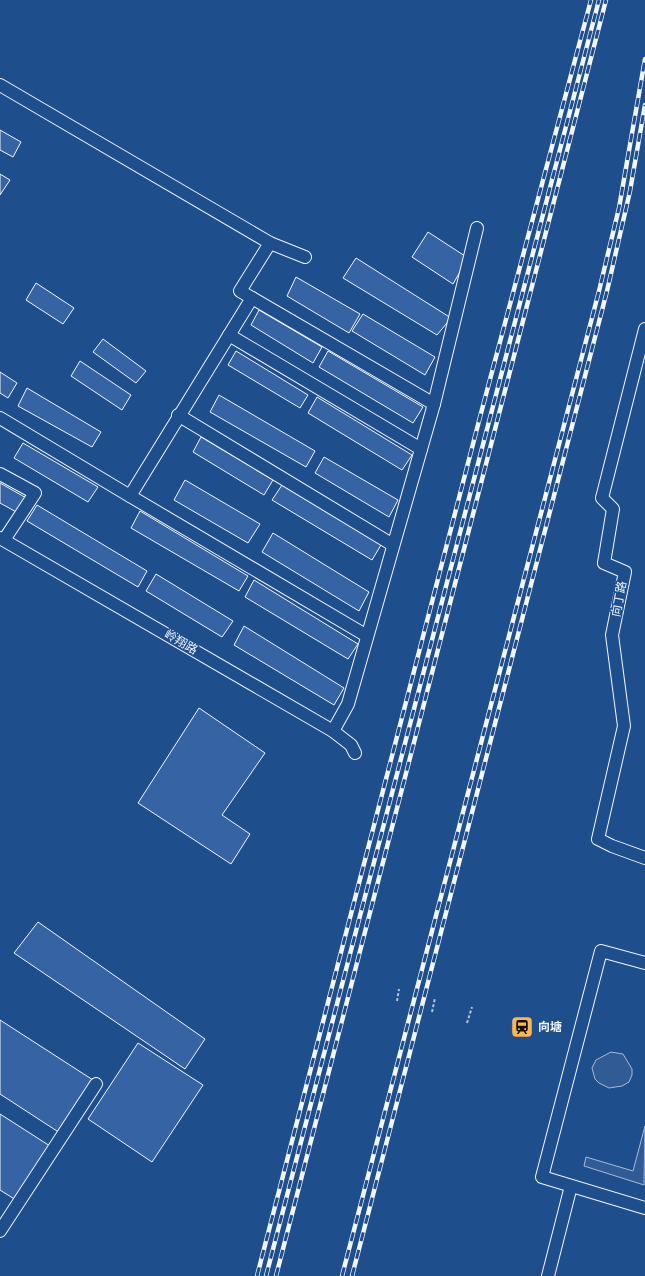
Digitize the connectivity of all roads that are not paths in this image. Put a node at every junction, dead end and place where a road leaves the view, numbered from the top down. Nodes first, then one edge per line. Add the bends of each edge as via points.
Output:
1 (0, 85) edge
2 (477, 228) dead end
3 (270, 243) junction
4 (305, 257) dead end
5 (252, 298) junction
6 (645, 329) edge
7 (229, 335) junction
8 (434, 404) junction
9 (178, 415) junction
10 (0, 418) edge
11 (421, 449) junction
12 (0, 474) edge
13 (130, 496) junction
14 (2, 539) edge
15 (393, 545) junction
16 (367, 636) junction
17 (333, 731) junction
18 (355, 753) dead end
19 (645, 858) edge
20 (645, 962) edge
21 (96, 1084) dead end
22 (571, 1186) junction
23 (645, 1208) edge
24 (5, 1220) edge
25 (0, 1231) edge
26 (548, 1276) edge

1 - 3 street
2 - 8 street
3 - 4 street
3 - 5 street via 240,291
5 - 7 street
5 - 8 street
6 - 19 street, 向丁路 via 602,498 613,509 604,563 625,572 612,635 624,726 598,839
7 - 9 street
7 - 11 street
8 - 11 street
9 - 13 street
9 - 15 street
10 - 13 street
11 - 15 street
12 - 14 street via 35,493
13 - 16 street
14 - 17 street, 岭翔路
15 - 16 street
16 - 17 street via 348,704
17 - 18 street, 岭翔路 via 351,745
20 - 22 street via 601,951 542,1178
21 - 24 street
22 - 23 street
22 - 26 street
24 - 25 street

